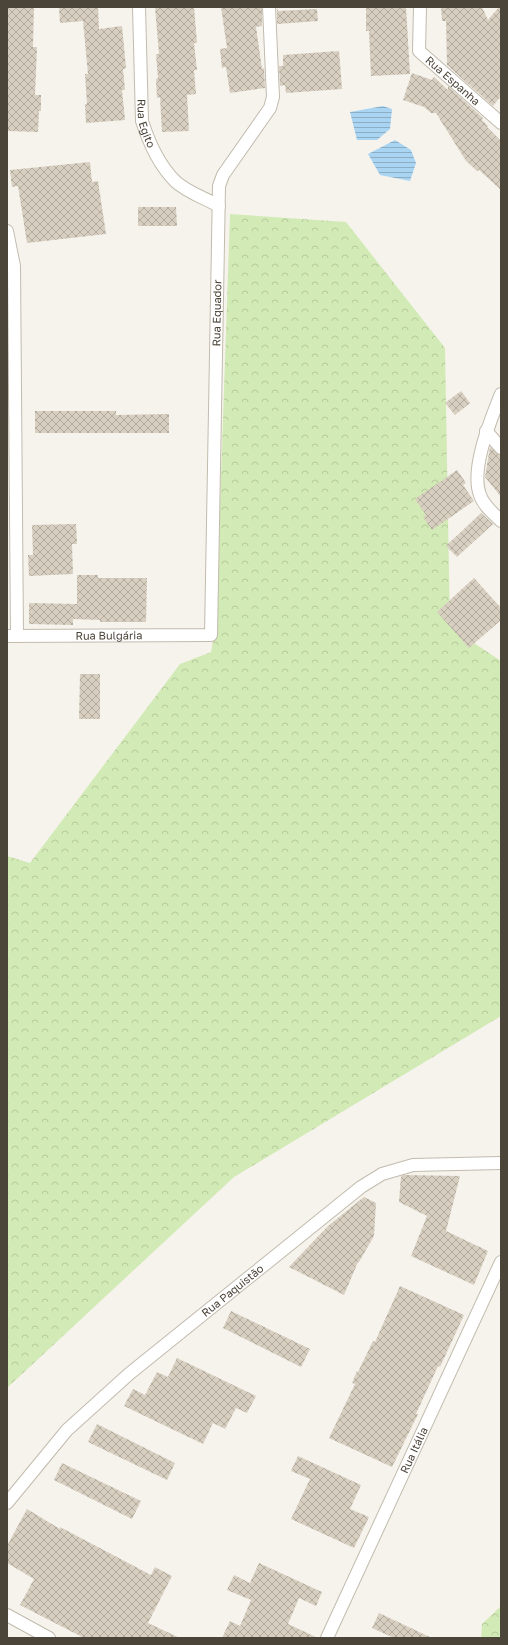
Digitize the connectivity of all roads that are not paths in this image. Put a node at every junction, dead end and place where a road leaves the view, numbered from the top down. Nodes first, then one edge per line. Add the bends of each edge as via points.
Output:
1 (139, 7) edge
2 (269, 7) edge
3 (420, 7) edge
4 (501, 123) edge
5 (219, 206) junction
6 (7, 231) edge
7 (501, 394) edge
8 (486, 431) junction
9 (501, 448) edge
10 (501, 521) edge
11 (211, 635) joint
12 (12, 636) edge
13 (501, 1163) edge
14 (501, 1262) edge
15 (7, 1503) edge
16 (7, 1615) edge
17 (49, 1638) edge
18 (327, 1638) edge

1 - 5 street, Rua Egito via 142,121 153,152 175,181
2 - 5 street, Rua Equador via 273,97 270,108 223,175 219,186
3 - 4 street, Rua Espanha via 419,51
5 - 11 street, Rua Equador
6 - 12 street via 14,266
7 - 8 street
8 - 9 street
8 - 10 street via 477,471 477,486 480,496
11 - 12 street, Rua Bulgária
13 - 15 street, Rua Paquistão via 413,1165 382,1174 362,1187 124,1379 67,1430
14 - 18 street, Rua Itália
16 - 17 street

